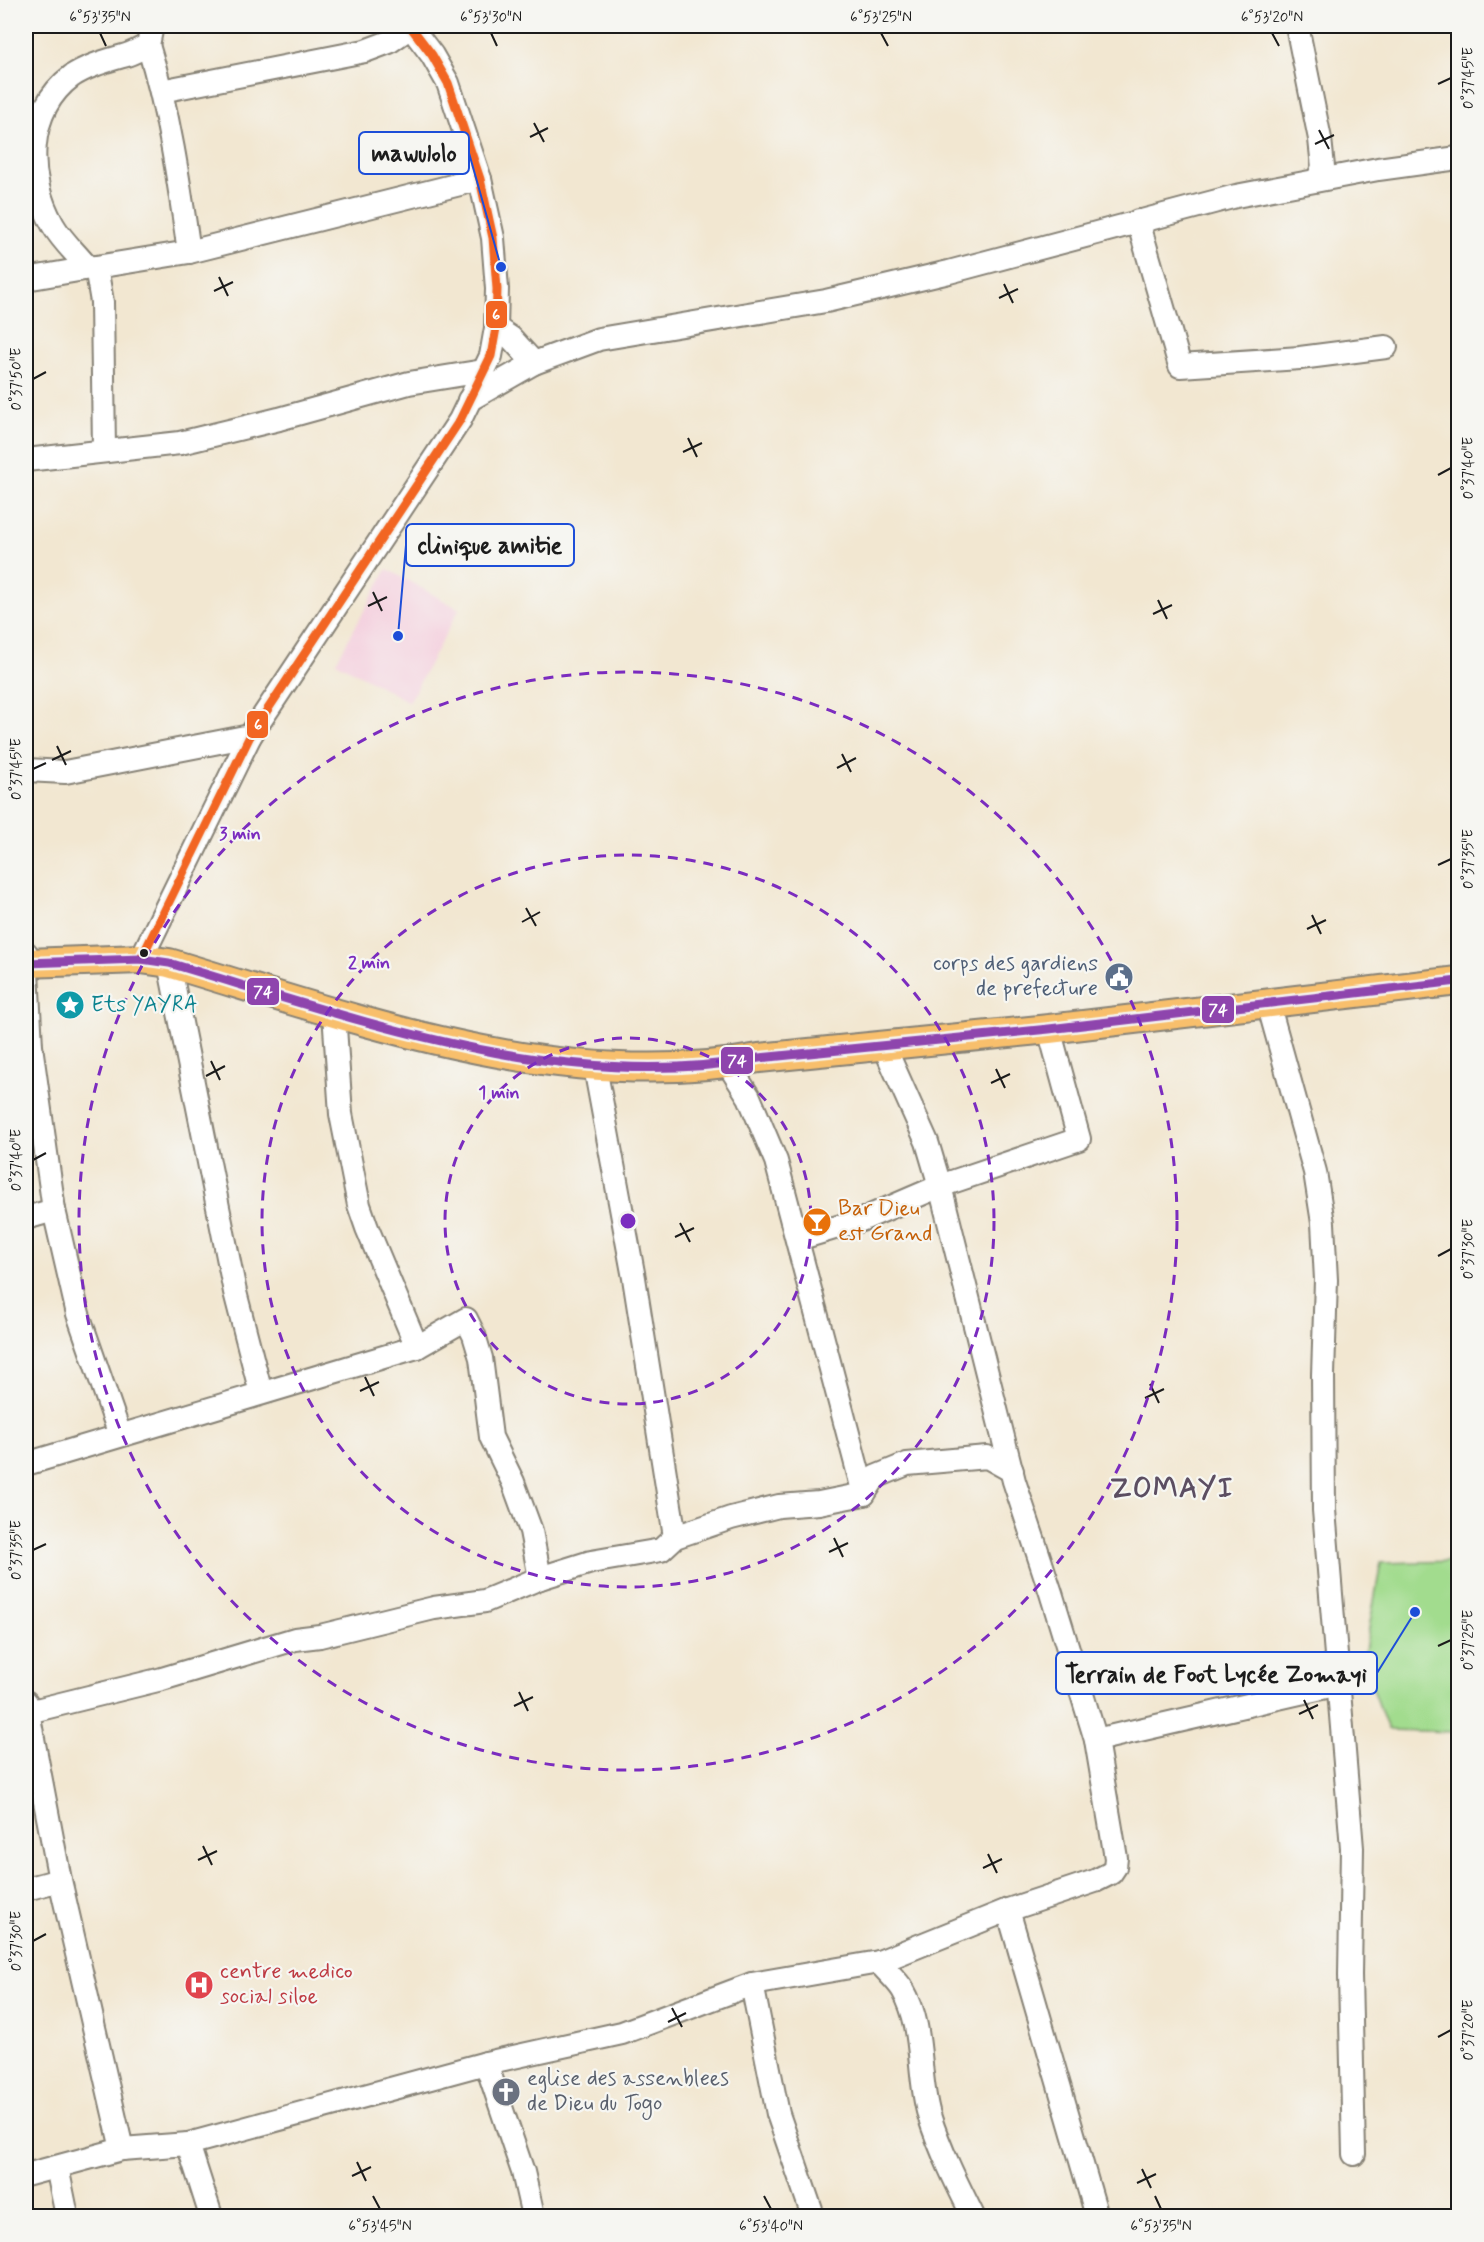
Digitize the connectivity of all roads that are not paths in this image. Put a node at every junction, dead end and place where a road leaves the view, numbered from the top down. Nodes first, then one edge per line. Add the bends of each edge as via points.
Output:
1 (411, 26) edge
2 (1297, 26) edge
3 (150, 35) edge
4 (161, 91) junction
5 (1458, 158) edge
6 (1317, 179) junction
7 (480, 180) junction
8 (1138, 221) junction
9 (189, 252) junction
10 (92, 268) junction
11 (26, 279) edge
12 (496, 328) junction
13 (1386, 347) dead end
14 (534, 363) junction
15 (483, 371) junction
16 (470, 400) junction
17 (104, 450) junction
18 (26, 460) edge
19 (250, 736) junction
20 (26, 770) edge
21 (141, 959) junction
22 (26, 960) edge
23 (169, 963) junction
24 (1458, 981) edge
25 (1268, 1003) junction
26 (334, 1013) junction
27 (1049, 1029) junction
28 (884, 1046) junction
29 (728, 1064) junction
30 (595, 1067) junction
31 (940, 1186) junction
32 (54, 1210) junction
33 (26, 1218) edge
34 (798, 1239) junction
35 (417, 1347) junction
36 (261, 1393) junction
37 (120, 1435) junction
38 (26, 1464) edge
39 (1012, 1471) junction
40 (864, 1494) junction
41 (675, 1537) junction
42 (540, 1578) junction
43 (1339, 1684) junction
44 (27, 1707) edge
45 (1096, 1740) junction
46 (60, 1880) junction
47 (26, 1889) edge
48 (1008, 1911) junction
49 (879, 1962) junction
50 (752, 1984) junction
51 (486, 2063) junction
52 (188, 2144) junction
53 (122, 2149) junction
54 (1354, 2154) dead end
55 (57, 2166) junction
56 (26, 2175) edge
57 (67, 2217) edge
58 (211, 2217) edge
59 (533, 2217) edge
60 (813, 2217) edge
61 (973, 2217) edge
62 (1097, 2217) edge

1 - 4 street via 389,42 365,51
1 - 7 street via 448,83
2 - 6 street via 1320,139 1323,167
3 - 4 street
3 - 10 street via 126,56 73,76 48,100 36,129 35,175 43,205 55,228
4 - 9 street via 176,159
5 - 6 street
6 - 8 street
7 - 9 street
7 - 12 street via 493,238
8 - 13 street via 1180,366 1300,358
8 - 14 street via 826,301 599,339
9 - 10 street
10 - 11 street
10 - 17 street via 102,302
12 - 14 street
12 - 15 street via 491,356
14 - 16 street
15 - 16 street
15 - 17 street via 410,383 180,443
16 - 19 street
17 - 18 street
19 - 20 street via 64,772
19 - 21 street
21 - 22 main road
21 - 23 main road
22 - 32 street via 31,1046
23 - 26 main road
23 - 36 street via 235,1292
24 - 25 main road
25 - 27 main road
25 - 43 street via 1315,1172 1323,1223 1324,1510
26 - 30 main road via 430,1039
26 - 35 street via 341,1113 359,1205
27 - 28 main road
27 - 31 street via 1079,1139
28 - 29 main road
28 - 31 street via 927,1142
29 - 30 main road
29 - 34 street via 748,1097 776,1161
30 - 41 street via 634,1278
31 - 34 street via 861,1220
31 - 39 street
32 - 33 street
32 - 37 street via 78,1314
34 - 40 street
35 - 36 street
35 - 42 street via 466,1319 481,1358 491,1437 531,1531
36 - 37 street
37 - 38 street
39 - 40 street via 987,1457 907,1464 875,1478
39 - 45 street
40 - 41 street via 779,1506
41 - 42 street via 661,1550 591,1562
42 - 44 street via 485,1601 434,1608 295,1639 162,1679
43 - 45 street
43 - 54 street via 1352,1848
44 - 46 street
45 - 48 street via 1115,1867 1095,1881
46 - 47 street
46 - 53 street
48 - 49 street
48 - 62 street
49 - 50 street
49 - 61 street via 902,1989 913,2015 929,2114
50 - 51 street via 622,2033
50 - 60 street via 778,2114
51 - 52 street
51 - 59 street via 523,2172
52 - 53 street
52 - 58 street
53 - 55 street
55 - 56 street
55 - 57 street

